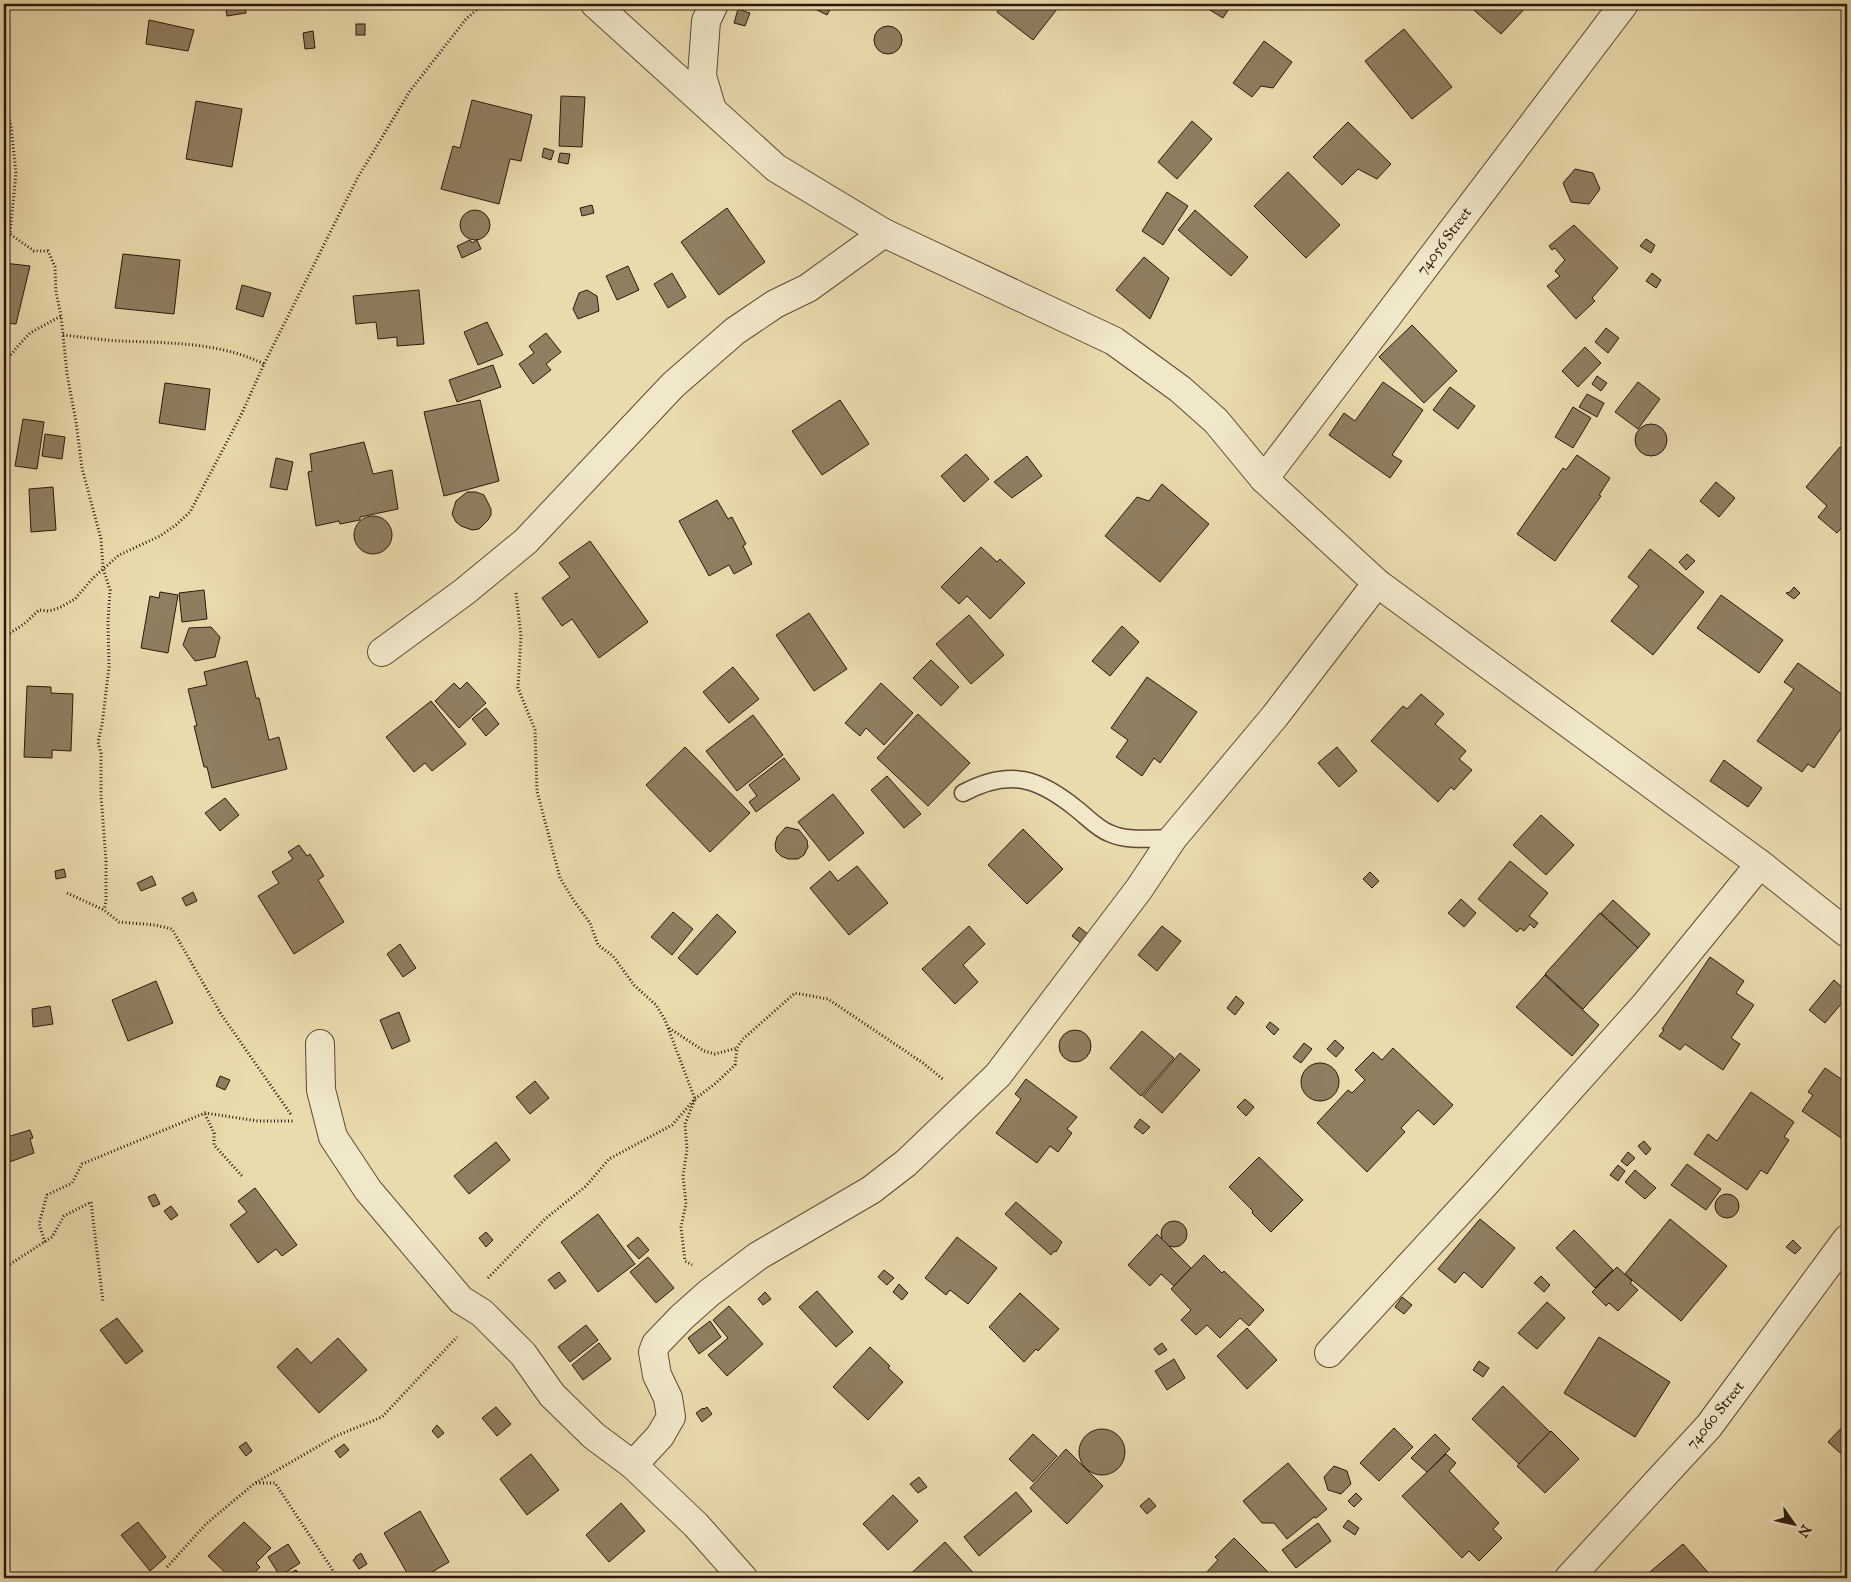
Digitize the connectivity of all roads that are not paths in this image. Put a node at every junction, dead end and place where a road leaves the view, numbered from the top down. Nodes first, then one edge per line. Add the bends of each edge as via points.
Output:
1 (595, 4) edge
2 (714, 4) edge
3 (1624, 4) edge
4 (712, 110) junction
5 (884, 233) junction
6 (1264, 479) junction
7 (1377, 583) junction
8 (382, 652) dead end
9 (963, 793) dead end
10 (1173, 838) junction
11 (1760, 864) junction
12 (1847, 933) edge
13 (320, 1044) dead end
14 (1847, 1239) edge
15 (1329, 1353) dead end
16 (634, 1465) junction
17 (744, 1578) edge
18 (1568, 1578) edge

1 - 4 street
2 - 4 street via 706,21 702,76
3 - 6 street, 74056 Street
4 - 5 street via 776,168
5 - 6 street via 1114,341 1180,389 1216,421
5 - 8 street via 808,288 775,304 735,331 673,385 526,541 464,592
6 - 7 street
7 - 10 street via 1275,716
7 - 11 street
9 - 10 lane via 1001,778 1022,779 1059,794 1106,833 1123,839
10 - 16 street via 1139,889 998,1075 906,1163 871,1190 758,1256 682,1317 656,1344 653,1352 657,1375 668,1398 671,1417 660,1436
11 - 12 street
11 - 15 street via 1645,1005
13 - 16 street via 321,1090 333,1137 368,1190 472,1307 523,1354 552,1395 594,1436
14 - 18 street, 74060 Street via 1709,1426
16 - 17 street via 696,1525

